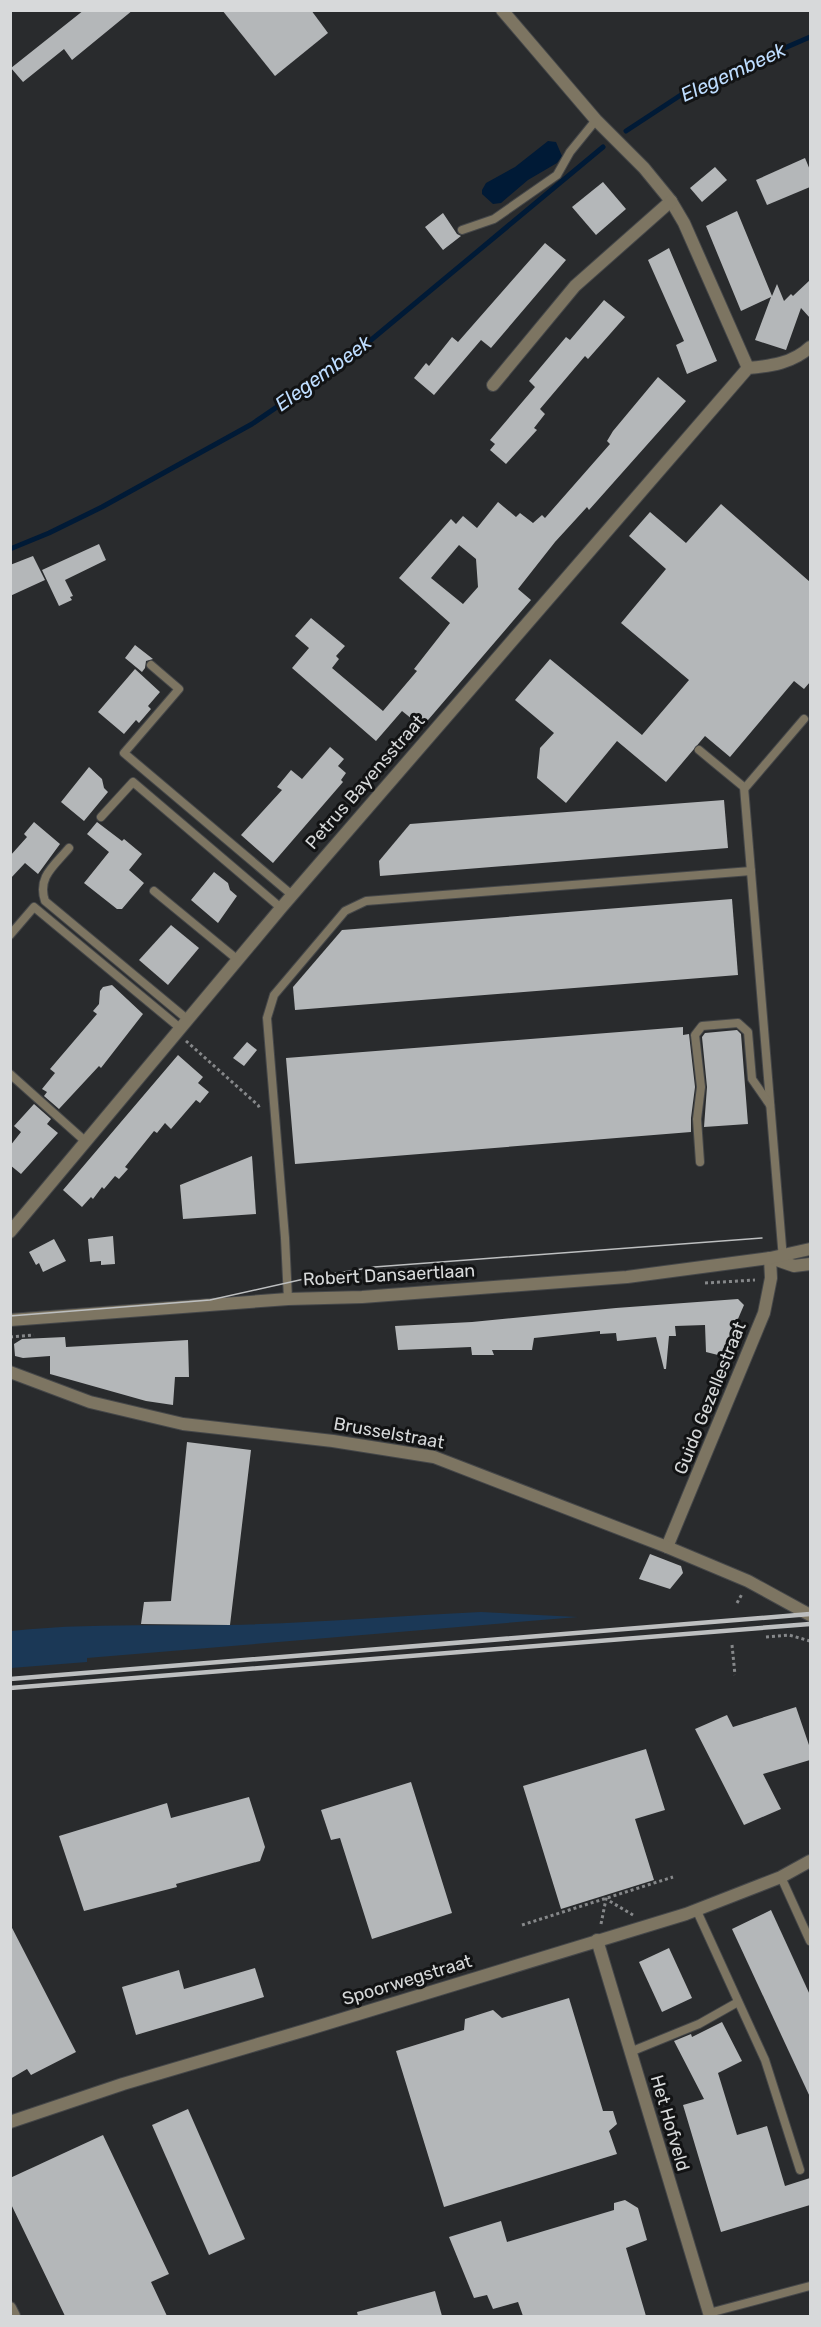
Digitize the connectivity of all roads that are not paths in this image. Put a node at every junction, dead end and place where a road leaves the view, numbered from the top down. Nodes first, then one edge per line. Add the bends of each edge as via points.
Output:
1 (502, 10) edge
2 (596, 120) junction
3 (671, 201) junction
4 (462, 230) dead end
5 (810, 347) edge
6 (748, 368) junction
7 (493, 385) dead end
8 (151, 665) dead end
9 (804, 719) dead end
10 (699, 750) dead end
11 (745, 788) junction
12 (100, 817) dead end
13 (69, 848) dead end
14 (751, 871) junction
15 (154, 891) dead end
16 (292, 895) junction
17 (281, 908) junction
18 (10, 935) edge
19 (238, 960) junction
20 (184, 1029) junction
21 (10, 1074) edge
22 (771, 1105) junction
23 (85, 1141) junction
24 (700, 1162) dead end
25 (12, 1226) edge
26 (810, 1250) edge
27 (770, 1258) junction
28 (783, 1259) junction
29 (810, 1264) edge
30 (288, 1299) junction
31 (10, 1320) edge
32 (10, 1372) edge
33 (667, 1547) junction
34 (810, 1615) edge
35 (810, 1861) edge
36 (781, 1877) junction
37 (696, 1909) junction
38 (597, 1940) junction
39 (810, 1941) edge
40 (738, 2002) junction
41 (630, 2052) junction
42 (10, 2122) edge
43 (800, 2170) dead end
44 (810, 2286) edge
45 (10, 2308) edge
46 (710, 2315) edge
47 (15, 2316) edge

1 - 2 street
2 - 3 street
2 - 4 lane via 557,175 494,219
3 - 6 street
3 - 7 street via 575,286
5 - 6 street via 789,361
6 - 16 street, Petrus Bayensstraat
8 - 16 lane via 178,689 124,753
9 - 11 lane
10 - 11 lane
11 - 14 lane
12 - 17 lane via 133,782
13 - 20 lane via 43,879 45,901
14 - 22 lane
14 - 30 lane via 366,901 345,911 274,995 267,1018
15 - 19 lane
16 - 17 street, Petrus Bayensstraat
17 - 19 street, Petrus Bayensstraat
18 - 20 lane via 34,907
19 - 20 street, Petrus Bayensstraat
20 - 23 street, Petrus Bayensstraat
21 - 23 lane
22 - 24 lane via 752,1079 748,1032 738,1023 702,1026 694,1035 701,1087 697,1119
22 - 28 lane
23 - 25 street, Petrus Bayensstraat
26 - 28 street
27 - 28 street, Robert Dansaertlaan
27 - 30 street, Robert Dansaertlaan via 627,1277
27 - 33 street, Guido Gezellestraat via 771,1278 764,1313
28 - 29 street, Robert Dansaertlaan via 794,1266
30 - 31 street, Robert Dansaertlaan
32 - 33 street, Brusselstraat via 90,1402 183,1424 434,1457
33 - 34 street, Brusselstraat via 748,1581
35 - 36 street, Spoorwegstraat
36 - 37 street, Spoorwegstraat
36 - 39 lane
37 - 38 street, Spoorwegstraat
37 - 40 lane
38 - 41 street, Het Hofveld
38 - 42 street, Spoorwegstraat
40 - 41 lane via 699,2024
40 - 43 lane via 765,2060
41 - 46 street, Het Hofveld
44 - 46 lane
45 - 47 street

